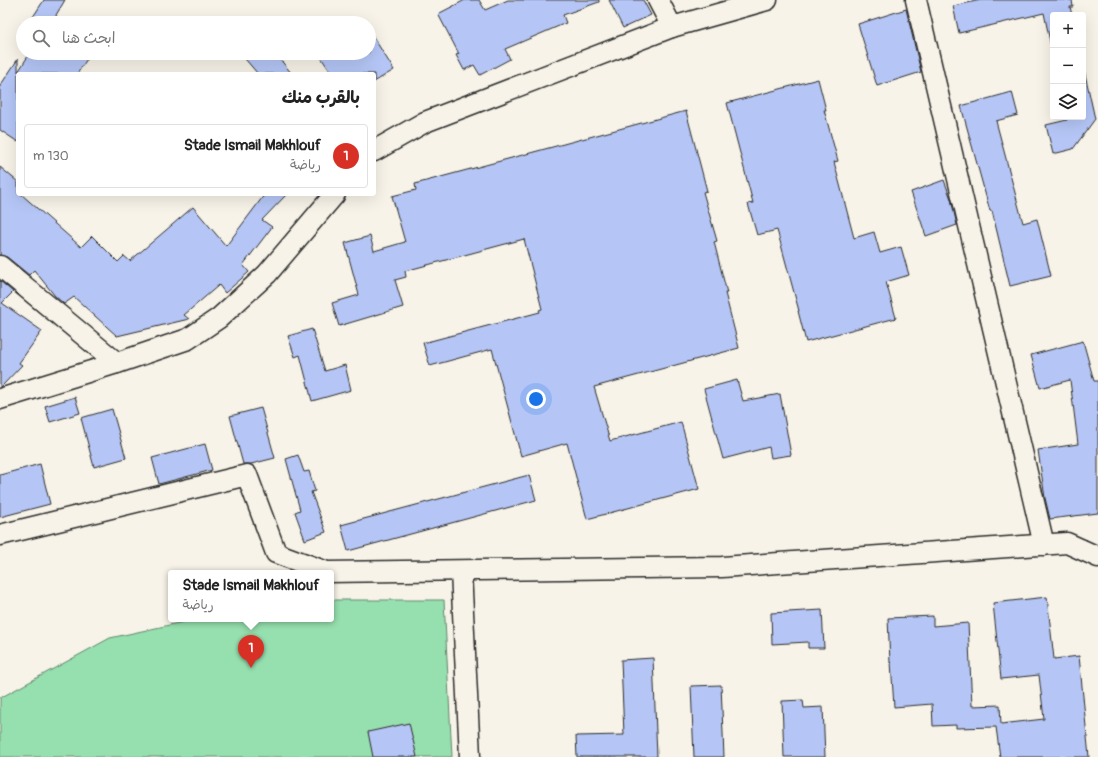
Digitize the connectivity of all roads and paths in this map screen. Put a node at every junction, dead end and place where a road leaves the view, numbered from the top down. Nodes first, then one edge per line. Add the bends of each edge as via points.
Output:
1 (658, 0) edge
2 (768, 0) edge
3 (916, 0) edge
4 (672, 27) junction
5 (376, 150) edge
6 (333, 196) edge
7 (0, 266) edge
8 (118, 363) junction
9 (0, 399) edge
10 (0, 535) edge
11 (1044, 545) junction
12 (1098, 557) edge
13 (322, 570) edge
14 (461, 571) junction
15 (334, 572) edge
16 (470, 757) edge

1 - 4 street
2 - 4 street
3 - 11 street
4 - 5 street via 424,122
6 - 8 street via 267,274 219,318 188,339
7 - 8 street
8 - 9 street
10 - 13 street via 247,475 276,553
11 - 12 street via 1067,543
11 - 14 street via 722,567
14 - 15 street
14 - 16 street

